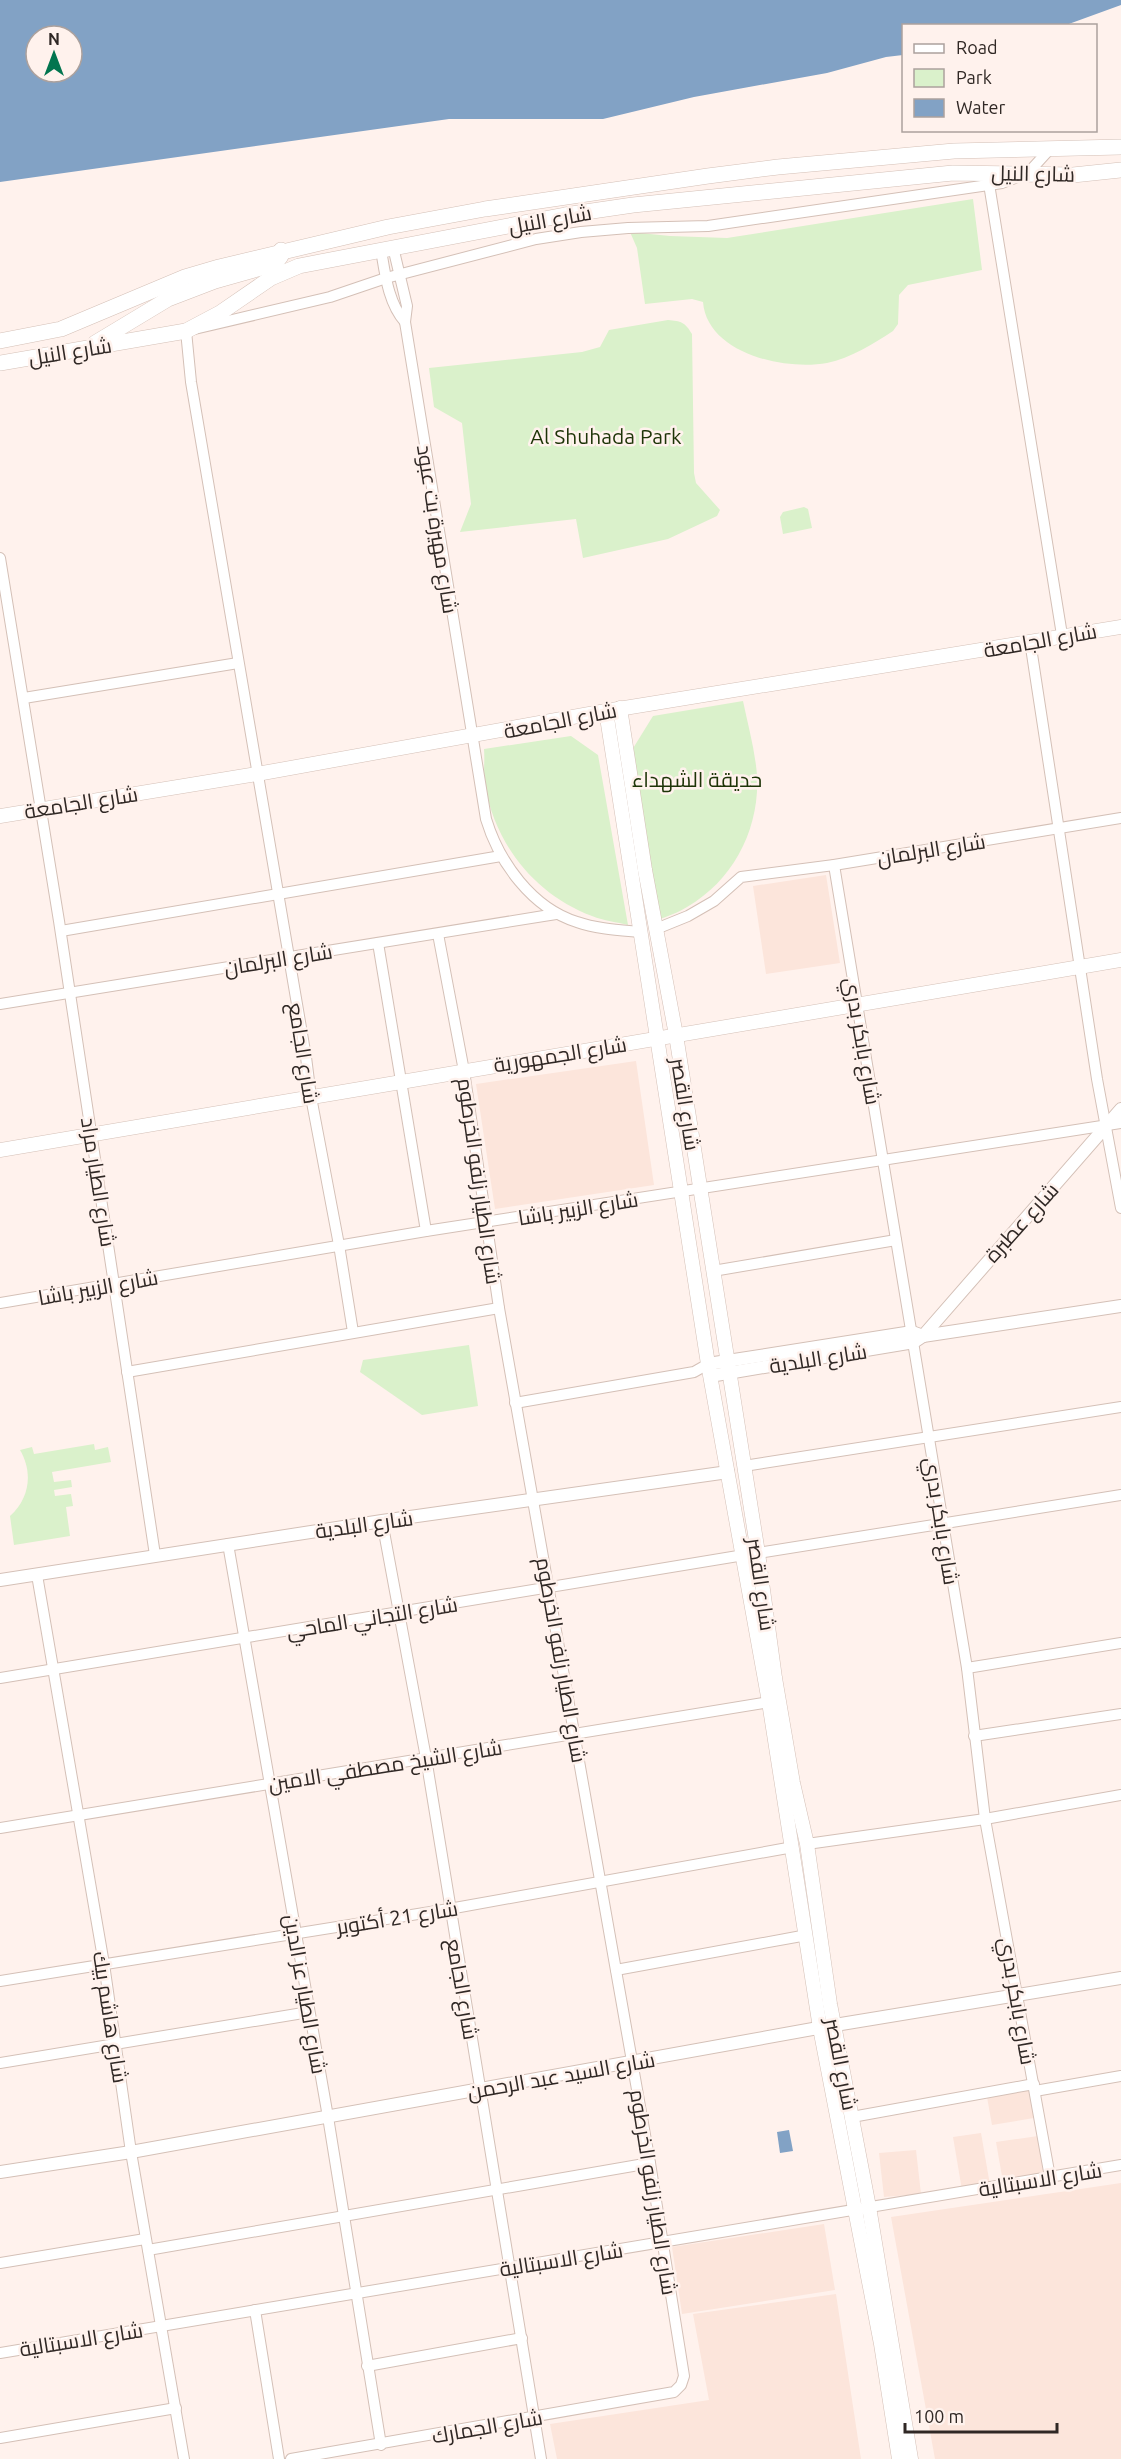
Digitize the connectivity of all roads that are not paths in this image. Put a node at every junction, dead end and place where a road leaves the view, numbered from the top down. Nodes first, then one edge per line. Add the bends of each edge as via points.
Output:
1 (1121, 147) edge
2 (996, 149) junction
3 (1082, 149) junction
4 (1049, 150) junction
5 (1121, 170) edge
6 (1028, 173) junction
7 (1073, 175) junction
8 (989, 178) junction
9 (382, 228) junction
10 (387, 248) junction
11 (281, 250) junction
12 (400, 274) junction
13 (386, 278) junction
14 (405, 322) junction
15 (186, 331) junction
16 (0, 341) edge
17 (84, 349) junction
18 (0, 363) edge
19 (0, 558) edge
20 (1121, 627) edge
21 (1062, 635) junction
22 (1030, 641) junction
23 (237, 663) junction
24 (24, 698) junction
25 (613, 709) junction
26 (472, 736) junction
27 (257, 774) junction
28 (42, 809) junction
29 (0, 816) edge
30 (1121, 818) edge
31 (1059, 829) junction
32 (501, 856) junction
33 (834, 865) junction
34 (277, 895) junction
35 (556, 914) junction
36 (656, 929) junction
37 (61, 931) junction
38 (641, 932) junction
39 (438, 934) junction
40 (378, 943) junction
41 (289, 958) junction
42 (1121, 960) edge
43 (1081, 968) junction
44 (70, 992) junction
45 (0, 1004) edge
46 (857, 1005) junction
47 (675, 1035) junction
48 (658, 1038) junction
49 (464, 1071) junction
50 (401, 1081) junction
51 (311, 1097) junction
52 (1121, 1109) edge
53 (1121, 1123) edge
54 (1107, 1125) junction
55 (91, 1136) junction
56 (0, 1150) edge
57 (883, 1160) junction
58 (699, 1188) junction
59 (681, 1191) junction
60 (1121, 1208) edge
61 (486, 1223) junction
62 (426, 1231) junction
63 (896, 1240) junction
64 (339, 1245) junction
65 (712, 1271) junction
66 (115, 1285) junction
67 (0, 1303) edge
68 (1121, 1306) edge
69 (499, 1308) junction
70 (352, 1332) junction
71 (916, 1337) junction
72 (727, 1367) junction
73 (709, 1370) junction
74 (127, 1372) junction
75 (515, 1403) junction
76 (1121, 1407) edge
77 (928, 1438) junction
78 (744, 1466) junction
79 (728, 1472) junction
80 (1121, 1494) edge
81 (534, 1499) junction
82 (382, 1521) junction
83 (943, 1523) junction
84 (228, 1544) junction
85 (751, 1554) junction
86 (155, 1555) junction
87 (37, 1575) junction
88 (0, 1580) edge
89 (549, 1587) junction
90 (398, 1612) junction
91 (244, 1638) junction
92 (1121, 1643) edge
93 (967, 1668) junction
94 (52, 1670) junction
95 (0, 1678) edge
96 (770, 1701) junction
97 (1121, 1714) edge
98 (576, 1733) junction
99 (974, 1736) junction
100 (426, 1758) junction
101 (269, 1784) junction
102 (1121, 1795) edge
103 (77, 1815) junction
104 (985, 1819) junction
105 (0, 1828) edge
106 (800, 1845) junction
107 (600, 1881) junction
108 (449, 1909) junction
109 (295, 1933) junction
110 (807, 1935) junction
111 (104, 1964) junction
112 (616, 1970) junction
113 (1121, 1978) edge
114 (0, 1981) edge
115 (1018, 1996) junction
116 (309, 2012) junction
117 (835, 2025) junction
118 (820, 2028) junction
119 (116, 2045) junction
120 (0, 2063) edge
121 (633, 2063) junction
122 (1121, 2076) edge
123 (1034, 2088) junction
124 (481, 2090) junction
125 (328, 2117) junction
126 (852, 2117) junction
127 (131, 2152) junction
128 (650, 2163) junction
129 (1121, 2165) edge
130 (0, 2172) edge
131 (1050, 2177) junction
132 (498, 2191) junction
133 (862, 2208) junction
134 (342, 2215) junction
135 (146, 2239) junction
136 (663, 2242) junction
137 (148, 2250) junction
138 (0, 2263) edge
139 (510, 2267) junction
140 (356, 2293) junction
141 (255, 2310) junction
142 (162, 2326) junction
143 (522, 2338) junction
144 (0, 2353) edge
145 (367, 2366) junction
146 (681, 2385) joint
147 (176, 2409) junction
148 (534, 2418) junction
149 (0, 2438) edge
150 (381, 2445) junction
151 (353, 2454) edge
152 (184, 2459) edge
153 (279, 2459) edge
154 (291, 2459) edge
155 (541, 2459) edge
156 (900, 2459) edge
157 (911, 2459) edge

1 - 3 main road, شارع النيل
2 - 4 main road, شارع النيل
2 - 8 main road
2 - 9 main road, شارع النيل via 708,176 562,196
3 - 4 main road, شارع النيل
3 - 7 main road via 1072,161
4 - 6 street
5 - 7 main road, شارع النيل
6 - 7 main road, شارع النيل
6 - 8 main road, شارع النيل
8 - 10 main road, شارع النيل via 900,177 633,205
8 - 12 street via 708,226 581,232 536,239
8 - 21 street
9 - 10 main road
9 - 11 main road, شارع النيل
10 - 12 street
10 - 13 street
10 - 15 main road, شارع النيل via 284,272
11 - 16 main road, شارع النيل via 185,277 61,329
11 - 17 main road via 275,264 168,299
12 - 13 street
12 - 14 street via 407,306
13 - 14 street via 396,309
13 - 15 street via 330,297
14 - 26 street, شارع مهيرة بت عبود
15 - 17 main road, شارع النيل
15 - 23 street, شارع الجامع
17 - 18 main road, شارع النيل
19 - 24 street, شارع الطيار مراد
20 - 21 main road, شارع الجامعة
21 - 22 main road, شارع الجامعة
22 - 25 main road, شارع الجامعة
22 - 31 street
23 - 24 street
23 - 27 street, شارع الجامع
24 - 28 street, شارع الطيار مراد
25 - 26 main road, شارع الجامعة
25 - 36 main road, شارع القصر
25 - 38 main road, شارع القصر
26 - 27 main road, شارع الجامعة
26 - 32 street, شارع مهيرة بت عبود via 486,819
27 - 28 main road, شارع الجامعة
27 - 34 street, شارع الجامع
28 - 29 main road, شارع الجامعة
28 - 37 street, شارع الطيار مراد
30 - 31 street, شارع البرلمان
31 - 33 street, شارع البرلمان
31 - 43 street
32 - 34 street
32 - 35 street, شارع مهيرة بت عبود via 521,882
33 - 36 street, شارع البرلمان via 741,877 714,901
33 - 46 street, شارع بابكر بدري
34 - 37 street
34 - 41 street, شارع الجامع
35 - 38 street via 603,928
35 - 39 street, شارع البرلمان
36 - 47 main road, شارع القصر
37 - 44 street, شارع الطيار مراد
38 - 48 main road, شارع القصر
39 - 40 street, شارع البرلمان
39 - 49 street, شارع الطيار زلفو الخرطوم
40 - 41 street, شارع البرلمان
40 - 50 street
41 - 44 street, شارع البرلمان
41 - 51 street, شارع الجامع
42 - 43 main road, شارع الجمهورية
43 - 46 main road, شارع الجمهورية
43 - 54 street
44 - 45 street, شارع البرلمان
44 - 55 street, شارع الطيار مراد
46 - 47 main road, شارع الجمهورية
46 - 57 street, شارع بابكر بدري
47 - 48 main road, شارع الجمهورية
47 - 58 main road, شارع القصر
48 - 49 main road, شارع الجمهورية
48 - 59 main road, شارع القصر
49 - 50 main road, شارع الجمهورية
49 - 61 street, شارع الطيار زلفو الخرطوم
50 - 51 main road, شارع الجمهورية
50 - 62 street
51 - 55 main road, شارع الجمهورية
51 - 64 street, شارع الجامع
52 - 54 street, شارع عطبرة
53 - 54 street, شارع الزبير باشا
54 - 57 street, شارع الزبير باشا
54 - 60 street
54 - 71 street, شارع عطبرة
55 - 56 main road, شارع الجمهورية
55 - 66 street, شارع الطيار مراد
57 - 58 street, شارع الزبير باشا
57 - 63 street, شارع بابكر بدري
58 - 59 street, شارع الزبير باشا
58 - 65 main road, شارع القصر
59 - 61 street, شارع الزبير باشا
59 - 73 main road, شارع القصر
61 - 62 street, شارع الزبير باشا
61 - 69 street, شارع الطيار زلفو الخرطوم
62 - 64 street, شارع الزبير باشا
63 - 65 street
63 - 71 street, شارع بابكر بدري
64 - 66 street, شارع الزبير باشا
64 - 70 street, شارع الجامع
65 - 72 main road, شارع القصر
66 - 67 street, شارع الزبير باشا
66 - 74 street, شارع الطيار مراد
68 - 71 street, شارع البلدية
69 - 70 street
69 - 75 street, شارع الطيار زلفو الخرطوم
70 - 74 street
71 - 72 street, شارع البلدية
71 - 77 street, شارع بابكر بدري
72 - 73 street, شارع البلدية
72 - 78 main road, شارع القصر
73 - 75 street, شارع البلدية
73 - 79 main road, شارع القصر
74 - 86 street, شارع الطيار مراد
75 - 81 street, شارع الطيار زلفو الخرطوم
76 - 77 street
77 - 78 street
77 - 83 street, شارع بابكر بدري
78 - 85 main road, شارع القصر
79 - 81 street, شارع البلدية
79 - 85 main road, شارع القصر
80 - 83 street, شارع التجاني الماحي
81 - 82 street, شارع البلدية
81 - 89 street, شارع الطيار زلفو الخرطوم
82 - 84 street, شارع البلدية
82 - 90 street, شارع الجامع
83 - 85 street, شارع التجاني الماحي
83 - 93 street, شارع بابكر بدري
84 - 86 street, شارع البلدية
84 - 91 street, شارع الطيار عز الدين
85 - 89 street, شارع التجاني الماحي
85 - 96 main road, شارع القصر
85 - 106 main road, شارع القصر via 793,1783
86 - 87 street, شارع البلدية
87 - 88 street, شارع البلدية
87 - 94 street, شارع هاشم بيك
89 - 90 street, شارع التجاني الماحي
89 - 98 street, شارع الطيار زلفو الخرطوم
90 - 91 street, شارع التجاني الماحي
90 - 100 street, شارع الجامع
91 - 94 street, شارع التجاني الماحي
91 - 101 street, شارع الطيار عز الدين
92 - 93 street
93 - 99 street, شارع بابكر بدري
94 - 95 street, شارع التجاني الماحي
94 - 103 street, شارع هاشم بيك
96 - 98 street, شارع الشيخ مصطفي الامين
96 - 106 main road, شارع القصر
97 - 99 street
98 - 100 street, شارع الشيخ مصطفي الامين
98 - 107 street, شارع الطيار زلفو الخرطوم
99 - 104 street, شارع بابكر بدري
100 - 101 street, شارع الشيخ مصطفي الامين
100 - 108 street, شارع الجامع
101 - 103 street, شارع الشيخ مصطفي الامين
101 - 109 street, شارع الطيار عز الدين
102 - 104 street, شارع 21 أكتوبر
103 - 105 street, شارع الشيخ مصطفي الامين
103 - 111 street, شارع هاشم بيك
104 - 106 street, شارع 21 أكتوبر
104 - 115 street, شارع بابكر بدري
106 - 107 street, شارع 21 أكتوبر
106 - 110 main road, شارع القصر
106 - 117 main road, شارع القصر
107 - 108 street, شارع 21 أكتوبر
107 - 112 street, شارع الطيار زلفو الخرطوم
108 - 109 street, شارع 21 أكتوبر
108 - 124 street, شارع الجامع
109 - 111 street, شارع 21 أكتوبر
109 - 116 street, شارع الطيار عز الدين
110 - 112 street
110 - 118 main road, شارع القصر
111 - 114 street, شارع 21 أكتوبر
111 - 119 street, شارع هاشم بيك
112 - 121 street, شارع الطيار زلفو الخرطوم
113 - 115 street, شارع السيد عبد الرحمن
115 - 117 street, شارع السيد عبد الرحمن
115 - 123 street, شارع بابكر بدري
116 - 119 street
116 - 125 street, شارع الطيار عز الدين
117 - 118 street, شارع السيد عبد الرحمن
117 - 126 main road, شارع القصر
118 - 121 street, شارع السيد عبد الرحمن
118 - 133 main road, شارع القصر
119 - 120 street
119 - 127 street, شارع هاشم بيك
121 - 124 street, شارع السيد عبد الرحمن
121 - 128 street, شارع الطيار زلفو الخرطوم
122 - 123 street
123 - 126 street
123 - 131 street, شارع بابكر بدري
124 - 125 street, شارع السيد عبد الرحمن
124 - 132 street, شارع الجامع
125 - 127 street, شارع السيد عبد الرحمن
125 - 134 street, شارع الطيار عز الدين
126 - 133 main road, شارع القصر
127 - 130 street, شارع السيد عبد الرحمن
127 - 135 street, شارع هاشم بيك
128 - 132 street
128 - 136 street, شارع الطيار زلفو الخرطوم
129 - 131 street, شارع الاسبتالية
131 - 133 street, شارع الاسبتالية
132 - 134 street
132 - 139 street, شارع الجامع
133 - 136 street, شارع الاسبتالية
133 - 156 main road, شارع القصر
133 - 157 main road, شارع القصر
134 - 137 street
134 - 140 street, شارع الطيار عز الدين
135 - 137 street, شارع هاشم بيك
135 - 138 street
136 - 139 street, شارع الاسبتالية
136 - 146 street, شارع الطيار زلفو الخرطوم via 684,2376
137 - 142 street, شارع هاشم بيك
139 - 140 street, شارع الاسبتالية
139 - 143 street, شارع الجامع
140 - 141 street, شارع الاسبتالية
140 - 145 street, شارع الطيار عز الدين
141 - 142 street, شارع الاسبتالية
141 - 153 street
142 - 144 street, شارع الاسبتالية
142 - 147 street, شارع هاشم بيك
143 - 145 street
143 - 148 street, شارع الجامع
145 - 150 street, شارع الطيار عز الدين
146 - 148 street, شارع الجمارك via 674,2392
147 - 149 street
147 - 152 street, شارع هاشم بيك
148 - 150 street, شارع الجمارك
148 - 155 street, شارع الجامع
150 - 151 street, شارع الجمارك
151 - 154 street, شارع الجمارك

